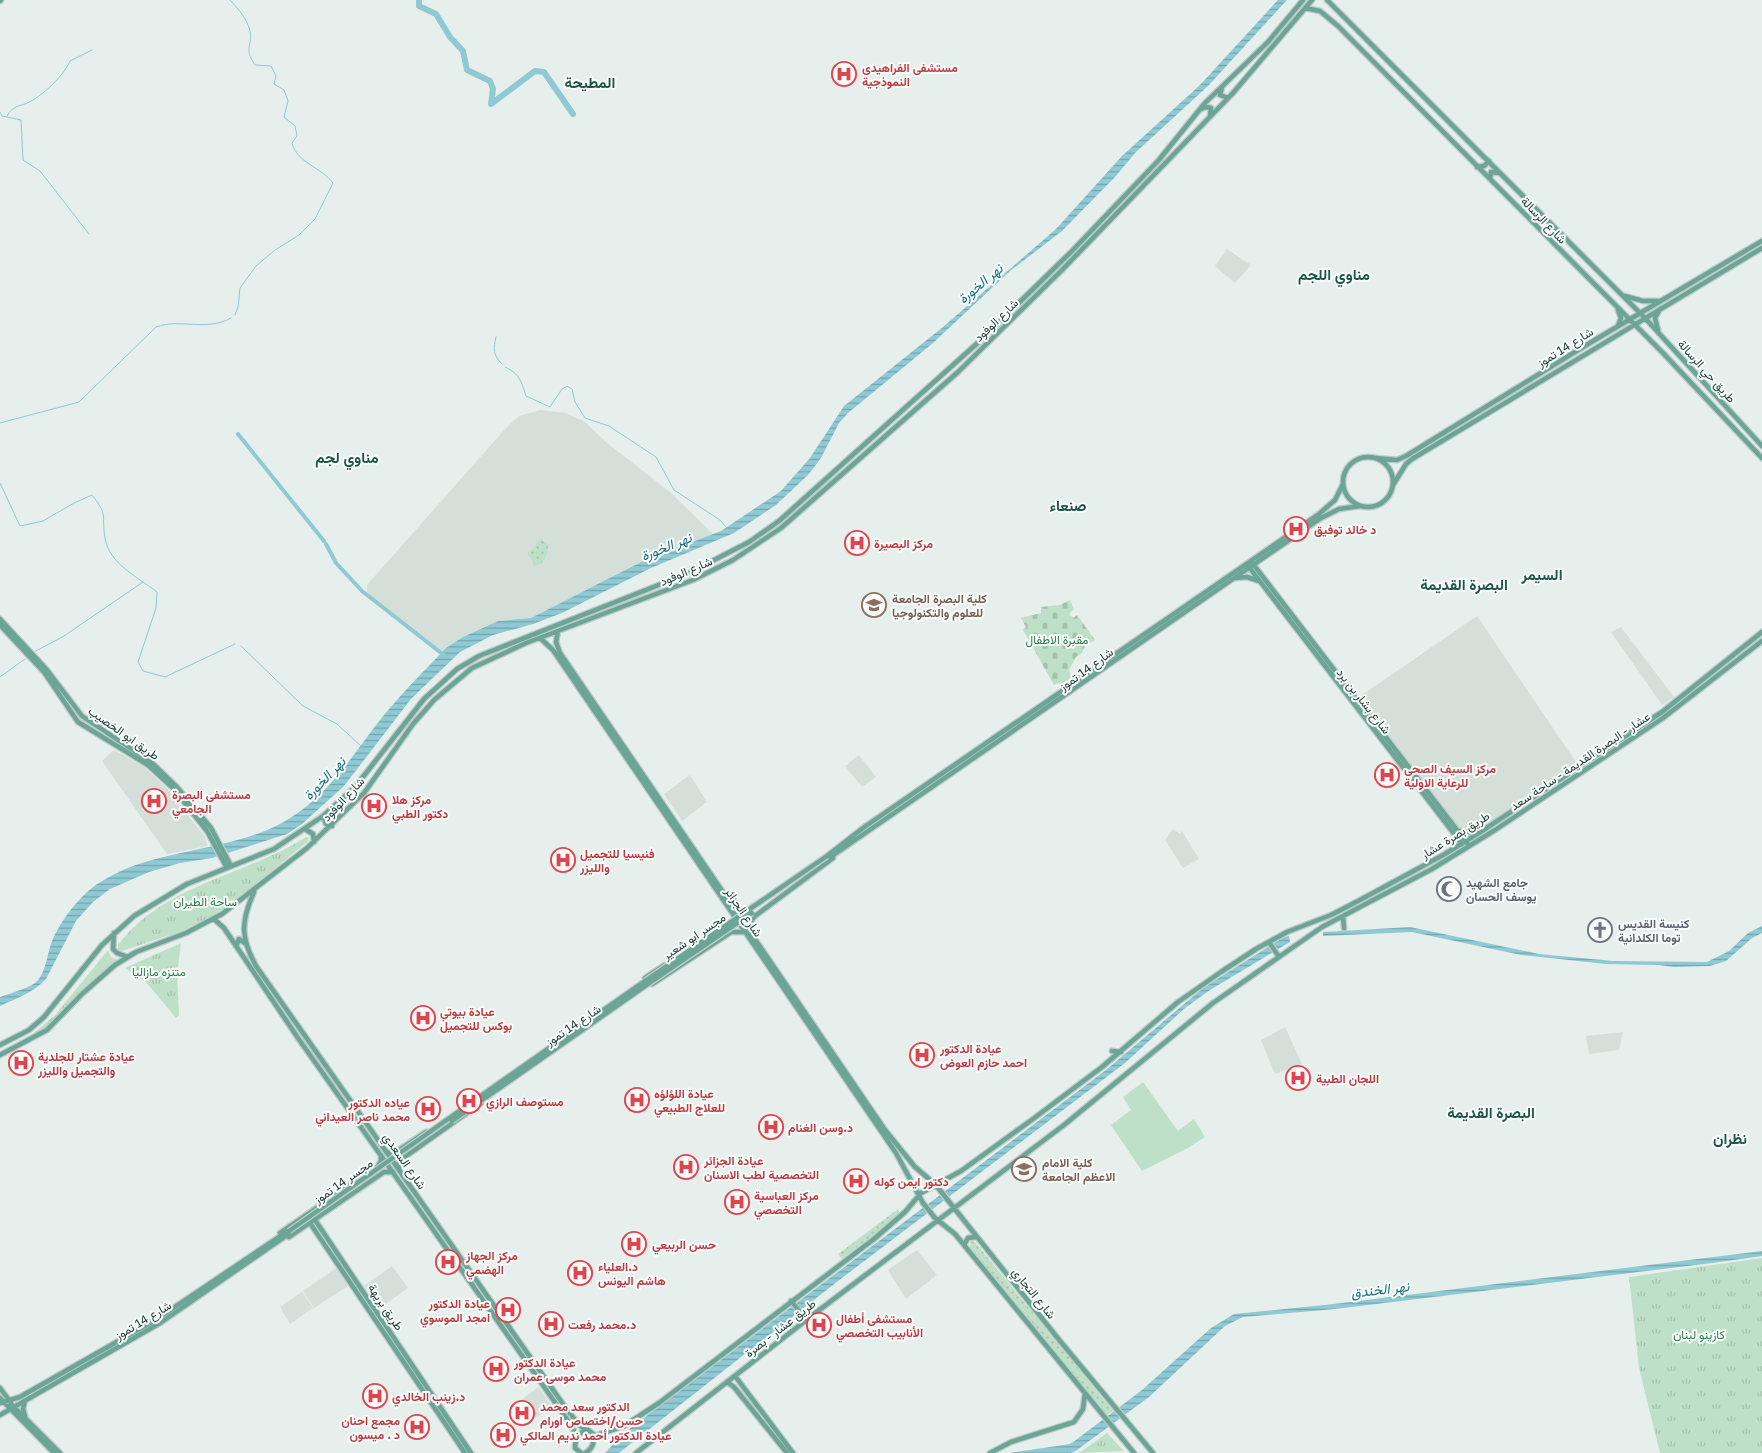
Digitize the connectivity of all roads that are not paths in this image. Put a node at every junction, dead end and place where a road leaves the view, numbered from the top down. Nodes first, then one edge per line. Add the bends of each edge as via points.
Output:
1 (1302, 0) edge
2 (1312, 0) edge
3 (1327, 0) edge
4 (1305, 8) junction
5 (1345, 18) junction
6 (1338, 26) junction
7 (1224, 84) junction
8 (1228, 98) junction
9 (1197, 113) junction
10 (1208, 119) junction
11 (1489, 161) junction
12 (1477, 167) junction
13 (1503, 175) junction
14 (1494, 183) junction
15 (1762, 241) edge
16 (1762, 248) edge
17 (1622, 295) junction
18 (1614, 304) junction
19 (1661, 304) junction
20 (1640, 313) junction
21 (1645, 318) junction
22 (1629, 319) junction
23 (1635, 324) junction
24 (1616, 328) junction
25 (1659, 333) junction
26 (1614, 336) junction
27 (1650, 340) junction
28 (1748, 445) junction
29 (1762, 447) edge
30 (1376, 458) junction
31 (1762, 458) edge
32 (1762, 462) edge
33 (1343, 484) junction
34 (1393, 485) junction
35 (1360, 506) junction
36 (1264, 558) junction
37 (1250, 564) junction
38 (1263, 576) junction
39 (1231, 579) junction
40 (1260, 582) junction
41 (0, 620) edge
42 (0, 625) edge
43 (558, 631) junction
44 (1762, 632) edge
45 (540, 638) junction
46 (1762, 641) edge
47 (600, 715) junction
48 (139, 756) junction
49 (323, 816) junction
50 (332, 826) junction
51 (1456, 828) junction
52 (304, 830) junction
53 (1479, 832) junction
54 (314, 842) junction
55 (1463, 842) junction
56 (841, 844) junction
57 (846, 848) junction
58 (1468, 848) junction
59 (828, 857) junction
60 (229, 867) junction
61 (255, 891) junction
62 (748, 909) junction
63 (733, 911) junction
64 (755, 916) junction
65 (1343, 916) junction
66 (214, 919) junction
67 (726, 924) junction
68 (1344, 928) dead end
69 (748, 931) junction
70 (115, 932) junction
71 (731, 932) junction
72 (1270, 943) junction
73 (247, 945) junction
74 (236, 946) junction
75 (1278, 955) junction
76 (128, 957) junction
77 (646, 983) junction
78 (633, 988) junction
79 (636, 994) junction
80 (0, 1046) edge
81 (1112, 1051) dead end
82 (1121, 1052) junction
83 (0, 1055) edge
84 (508, 1079) junction
85 (385, 1150) junction
86 (396, 1152) junction
87 (381, 1154) junction
88 (402, 1159) junction
89 (378, 1166) junction
90 (384, 1172) junction
91 (401, 1172) junction
92 (395, 1174) junction
93 (935, 1184) junction
94 (938, 1190) joint
95 (919, 1196) junction
96 (923, 1203) joint
97 (952, 1206) junction
98 (937, 1219) junction
99 (316, 1221) junction
100 (311, 1224) junction
101 (290, 1232) joint
102 (976, 1237) junction
103 (272, 1244) junction
104 (964, 1245) junction
105 (790, 1301) junction
106 (379, 1313) junction
107 (374, 1317) junction
108 (804, 1322) junction
109 (735, 1376) junction
110 (727, 1382) junction
111 (0, 1388) edge
112 (1085, 1393) junction
113 (0, 1398) edge
114 (10, 1401) junction
115 (25, 1401) junction
116 (2, 1403) edge
117 (12, 1408) junction
118 (0, 1415) edge
119 (20, 1419) junction
120 (27, 1419) junction
121 (586, 1430) junction
122 (594, 1436) junction
123 (577, 1437) junction
124 (576, 1451) edge
125 (54, 1453) edge
126 (60, 1453) edge
127 (465, 1453) edge
128 (471, 1453) edge
129 (581, 1453) edge
130 (586, 1453) edge
131 (636, 1453) edge
132 (786, 1453) edge
133 (793, 1453) edge
134 (990, 1453) edge
135 (1134, 1453) edge
136 (1153, 1453) edge

1 - 7 main road, شارع الوفود via 1268,42
2 - 4 main road, شارع الوفود
3 - 5 main road, شارع الرسالة
4 - 6 main road, شارع الرسالة via 1320,11
4 - 8 main road, شارع الوفود
5 - 6 main road via 1338,21
5 - 11 main road, شارع الرسالة
6 - 12 main road, شارع الرسالة
7 - 8 main road via 1220,95
7 - 9 main road, شارع الوفود
8 - 10 main road, شارع الوفود
9 - 10 main road via 1210,107 1212,112
9 - 49 main road, شارع الوفود via 1158,161 1097,226 982,339 779,521 750,542 689,573 466,663 424,699 358,782
10 - 43 main road, شارع الوفود via 1091,241 958,372 781,528 733,560 692,580
11 - 12 main road
11 - 13 main road, شارع الرسالة
12 - 14 main road, شارع الرسالة
13 - 14 main road via 1490,172
13 - 17 main road, شارع الرسالة
14 - 18 main road, شارع الرسالة
15 - 19 main road, شارع 14 تموز
16 - 19 main road, شارع 14 تموز
17 - 19 main road
17 - 20 main road, شارع الرسالة
18 - 22 main road, شارع الرسالة
18 - 24 main road via 1621,318
19 - 20 main road, شارع 14 تموز
19 - 21 main road, شارع 14 تموز
19 - 25 main road via 1655,318
20 - 21 main road, شارع الرسالة
20 - 22 main road, شارع 14 تموز
21 - 23 main road, شارع 14 تموز
21 - 25 main road, طريق حي الرسالة
22 - 23 main road, شارع الرسالة
22 - 24 main road, شارع 14 تموز
23 - 26 main road, شارع 14 تموز
23 - 27 main road, شارع الرسالة
24 - 30 main road, شارع 14 تموز via 1406,456 1397,460
25 - 29 main road, طريق حي الرسالة
26 - 27 main road via 1633,330
26 - 34 main road, شارع 14 تموز via 1412,459
27 - 28 main road, شارع الرسالة
28 - 31 main road, شارع الرسالة
28 - 32 main road
30 - 33 main road via 1366,457 1354,462 1346,472
30 - 34 main road via 1388,467
33 - 35 main road via 1350,500
33 - 37 main road, شارع 14 تموز via 1335,500 1324,510
34 - 35 main road via 1390,495 1381,504 1369,508
35 - 36 main road, شارع 14 تموز via 1331,512
36 - 37 main road, شارع 14 تموز
36 - 38 main road via 1260,571
37 - 38 main road, شارع بشار بن برد
37 - 39 main road, شارع 14 تموز
37 - 40 main road, شارع بشار بن برد
37 - 56 main road, شارع 14 تموز
38 - 51 main road, شارع بشار بن برد
39 - 40 main road via 1247,577
39 - 57 main road, شارع 14 تموز
40 - 55 main road, شارع بشار بن برد
41 - 48 main road, طريق ابو الخصيب via 47,670 82,716
42 - 48 main road, طريق ابو الخصيب via 44,672 78,722
43 - 45 main road, شارع الوفود
43 - 47 main road, شارع الجزائر via 558,650
44 - 53 main road, طريق بصرة عشار via 1662,712
45 - 47 main road, شارع الجزائر via 553,650
45 - 50 main road, شارع الوفود via 478,665 434,700 364,793
46 - 58 main road, عشار - البصرة القديمة - ساحة سعد via 1663,718
47 - 63 main road, شارع الجزائر
48 - 60 main road, طريق ابو الخصيب via 176,786 208,824
49 - 50 main road via 326,824
49 - 52 main road, شارع الوفود
50 - 54 main road, شارع الوفود
51 - 53 main road via 1462,832
51 - 55 main road, شارع بشار بن برد
52 - 54 main road via 314,834
52 - 60 main road, شارع الوفود via 274,849
53 - 55 main road, طريق بصرة عشار
54 - 61 main road, شارع الوفود
55 - 58 main road, شارع بشار بن برد
55 - 72 main road, طريق بصرة عشار via 1346,908
56 - 59 main road, شارع 14 تموز
56 - 62 main road
57 - 59 main road, شارع 14 تموز
57 - 64 main road
58 - 65 main road, عشار - البصرة القديمة - ساحة سعد
59 - 77 main road, مجسر ابو شعير, bridge
60 - 70 main road, شارع الوفود via 175,890
61 - 66 main road, شارع الوفود
61 - 73 main road, شارع السعدي via 243,921
62 - 63 main road
62 - 64 main road via 748,916
63 - 67 main road
63 - 69 main road, شارع الجزائر
64 - 69 main road
65 - 68 main road
65 - 75 main road, عشار - البصرة القديمة - ساحة سعد
66 - 74 main road, شارع السعدي
66 - 76 main road, شارع الوفود
67 - 71 main road via 732,924
67 - 78 main road
69 - 71 main road
69 - 93 main road, شارع الجزائر via 885,1130 915,1167
69 - 95 main road, شارع الجزائر via 896,1153
70 - 76 main road via 113,949 117,954
70 - 80 main road, شارع الوفود via 44,1017 29,1030
71 - 79 main road
72 - 75 main road
72 - 82 main road, طريق بصرة عشار via 1196,989
73 - 74 main road via 240,939
73 - 85 main road, شارع السعدي via 261,972
74 - 87 main road, شارع السعدي
75 - 97 main road, طريق عشار - بصرة via 1190,1020 1136,1068
76 - 83 main road, شارع الوفود via 94,982 47,1030
77 - 78 main road, شارع 14 تموز
77 - 79 main road, شارع 14 تموز
78 - 84 main road, شارع 14 تموز
79 - 84 main road, شارع 14 تموز
81 - 82 main road
82 - 93 main road, طريق بصرة عشار via 976,1161
84 - 86 main road
84 - 88 main road via 500,1090
84 - 101 main road, مجسر 14 تموز, bridge
85 - 86 main road
85 - 91 main road, شارع السعدي
86 - 88 main road via 396,1160
87 - 89 main road
87 - 92 main road, شارع السعدي
88 - 91 main road via 398,1165
89 - 90 main road via 384,1166
89 - 103 main road via 301,1218
90 - 92 main road
90 - 99 main road
91 - 121 main road, شارع السعدي via 579,1425
92 - 123 main road, شارع السعدي via 572,1424
93 - 94 main road, شارع الجزائر
93 - 95 main road, طريق بصرة عشار
94 - 97 main road, شارع التجاري
95 - 96 main road, شارع الجزائر
95 - 105 main road, طريق بصرة عشار via 874,1239
96 - 98 main road, شارع التجاري
97 - 98 main road, طريق عشار - بصرة
97 - 102 main road, شارع التجاري
98 - 104 main road, شارع التجاري
98 - 108 main road, طريق عشار - بصرة
99 - 100 main road
99 - 106 main road, طريق بريهة
100 - 103 main road
100 - 107 main road, طريق بريهة
101 - 103 main road, شارع 14 تموز
102 - 104 main road via 968,1238
102 - 136 main road, شارع التجاري
103 - 114 main road, شارع 14 تموز via 158,1318
103 - 115 main road, شارع 14 تموز via 160,1323
104 - 112 main road, شارع التجاري
105 - 108 main road via 801,1312
105 - 122 main road, طريق بصرة عشار via 636,1419 618,1429
106 - 107 main road
106 - 128 main road, طريق بريهة
107 - 127 main road, طريق بريهة
108 - 109 main road, طريق عشار - بصرة
109 - 110 main road, طريق عشار - بصرة
109 - 133 main road
110 - 131 main road, طريق عشار - بصرة
110 - 132 main road
111 - 114 main road
112 - 134 main road via 1083,1409 1074,1422 1011,1442
112 - 135 main road, شارع التجاري
113 - 116 main road
114 - 116 main road, شارع 14 تموز
114 - 117 main road
115 - 117 main road, شارع 14 تموز
115 - 120 main road via 23,1411
116 - 117 main road
117 - 118 main road, شارع 14 تموز
117 - 119 main road
117 - 120 main road
118 - 119 main road
119 - 125 main road
120 - 126 main road
121 - 122 main road, شارع السعدي
121 - 123 main road
122 - 130 main road
123 - 124 main road
124 - 129 main road

